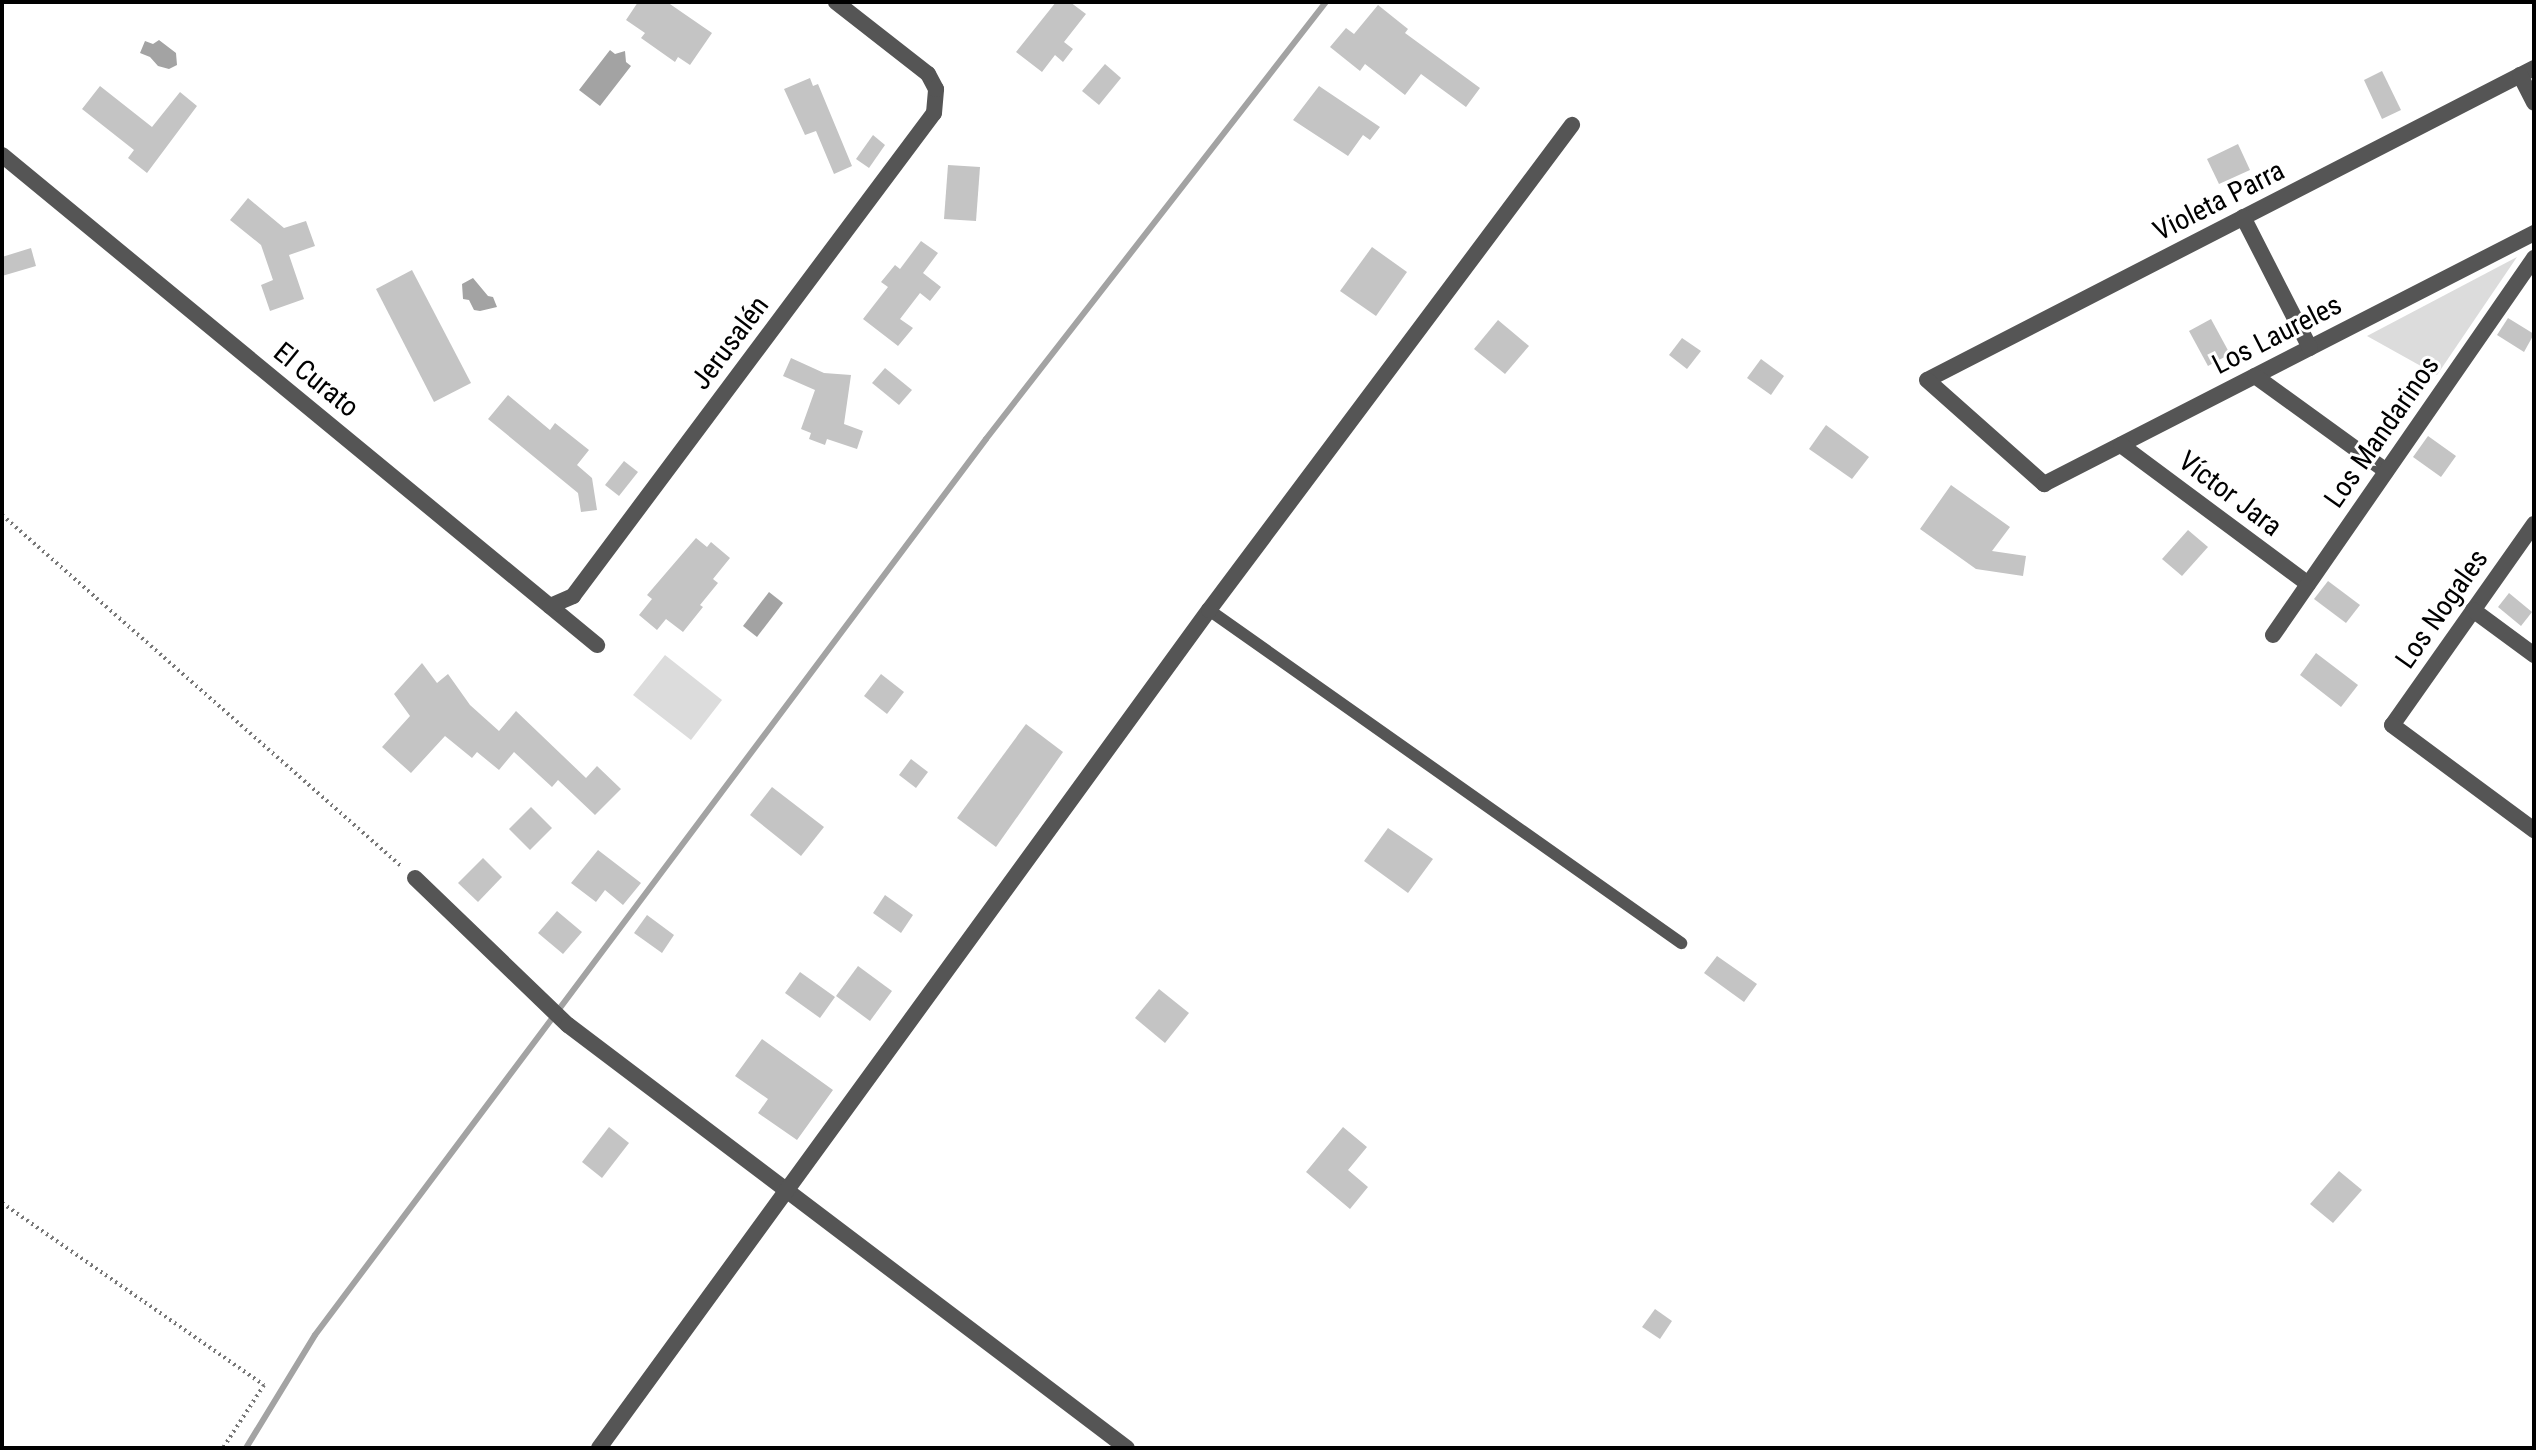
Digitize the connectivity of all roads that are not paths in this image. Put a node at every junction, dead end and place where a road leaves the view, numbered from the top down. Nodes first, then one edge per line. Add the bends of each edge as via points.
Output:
1 (836, 2) edge
2 (2527, 72) edge
3 (2534, 103) edge
4 (1572, 125) dead end
5 (2, 155) edge
6 (2243, 217) junction
7 (2534, 233) edge
8 (2534, 258) edge
9 (2310, 348) junction
10 (2255, 376) junction
11 (2121, 445) junction
12 (2386, 471) junction
13 (2044, 484) joint
14 (2534, 524) edge
15 (2308, 584) junction
16 (550, 606) junction
17 (1209, 610) junction
18 (2473, 610) junction
19 (2273, 635) dead end
20 (597, 645) dead end
21 (2534, 655) edge
22 (2534, 830) edge
23 (415, 878) road end
24 (1681, 943) dead end
25 (784, 1192) junction
26 (599, 1448) edge
27 (1127, 1448) edge

1 - 16 street, Jerusalén via 928,74 937,98 930,119 573,596
2 - 3 street
2 - 6 street, Violeta Parra
4 - 17 street
5 - 16 street, El Curato
6 - 9 street
6 - 13 street, Violeta Parra via 1927,380
7 - 9 street, Los Laureles
8 - 12 street, Los Mandarinos
9 - 10 street, Los Laureles
10 - 11 street, Los Laureles
10 - 12 street
11 - 13 street, Los Laureles
11 - 15 street, Víctor Jara
12 - 15 street, Los Mandarinos
14 - 18 street, Los Nogales
15 - 19 street, Los Mandarinos
16 - 20 street, El Curato
17 - 24 lane
17 - 25 street
18 - 21 street
18 - 22 street, Los Nogales via 2392,725
23 - 25 street via 568,1025
25 - 26 street
25 - 27 street

